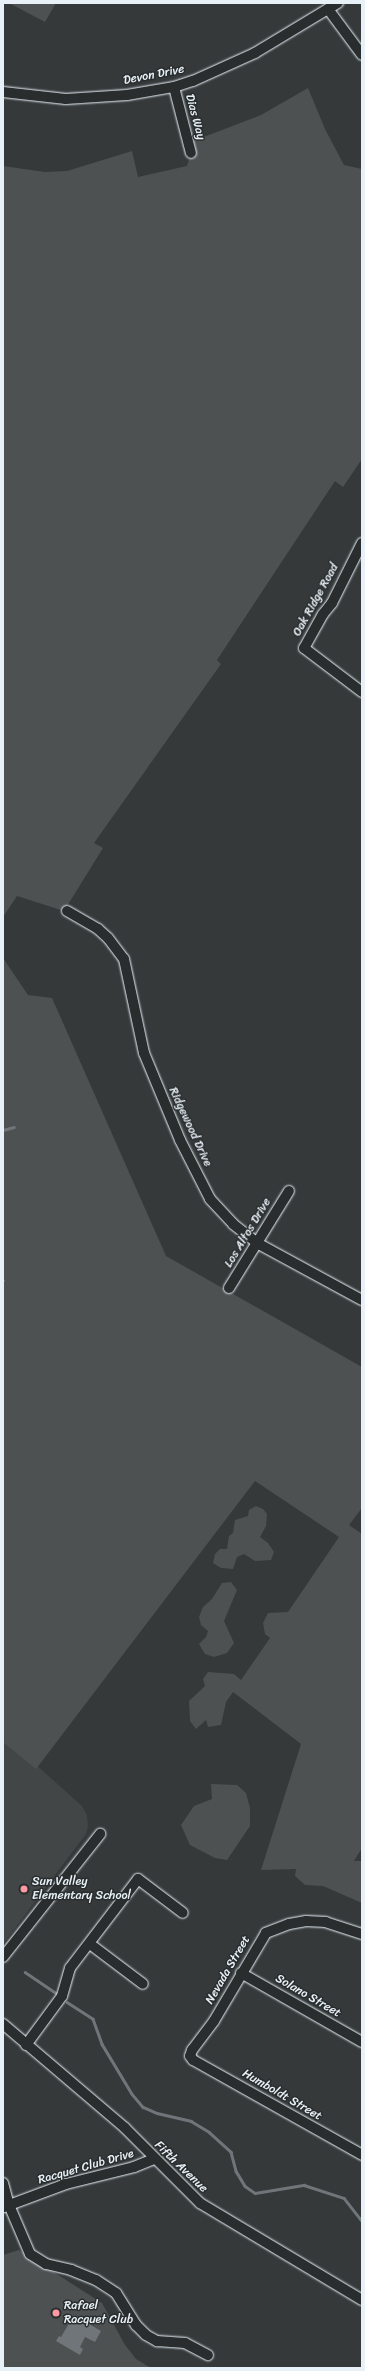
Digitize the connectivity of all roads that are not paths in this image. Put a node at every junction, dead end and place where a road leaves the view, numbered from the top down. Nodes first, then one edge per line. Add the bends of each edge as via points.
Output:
1 (338, 3) edge
2 (328, 9) junction
3 (362, 55) edge
4 (174, 87) junction
5 (3, 92) edge
6 (191, 153) dead end
7 (362, 543) edge
8 (362, 692) edge
9 (67, 911) dead end
10 (289, 1191) dead end
11 (257, 1243) junction
12 (230, 1288) dead end
13 (362, 1300) edge
14 (100, 1834) dead end
15 (183, 1913) dead end
16 (362, 1934) edge
17 (90, 1944) junction
18 (3, 1957) edge
19 (241, 1973) junction
20 (142, 1984) dead end
21 (3, 2024) edge
22 (362, 2042) edge
23 (26, 2045) junction
24 (190, 2056) joint
25 (362, 2155) edge
26 (154, 2159) junction
27 (3, 2183) edge
28 (6, 2206) edge
29 (362, 2300) edge
30 (208, 2355) dead end

1 - 2 street, Devon Drive
2 - 3 street
2 - 4 street, Devon Drive via 255,53
4 - 5 street, Devon Drive via 127,95 66,99
4 - 6 street, Dias Way
7 - 8 street, Oak Ridge Road via 332,603 304,648
9 - 11 street, Ridgewood Drive via 98,929 124,959 144,1054 180,1140 210,1199 233,1224
10 - 11 street, Los Altos Drive
11 - 12 street, Los Altos Drive
11 - 13 street, Ridgewood Drive
14 - 18 street
15 - 17 street via 138,1879
16 - 19 street, Nevada Street via 326,1922 306,1921 289,1924 266,1933
17 - 20 street
17 - 23 street via 70,1968 58,2002
19 - 22 street, Solano Street
19 - 24 street, Nevada Street via 214,2021
21 - 23 street, Fifth Avenue
23 - 26 street, Fifth Avenue via 125,2128
24 - 25 street, Humboldt Street
26 - 28 street, Racquet Club Drive via 134,2167 66,2184
26 - 29 street, Fifth Avenue via 200,2203
27 - 28 street
28 - 30 street via 30,2254 46,2264 96,2280 116,2293 136,2325 146,2335 158,2341 194,2346

